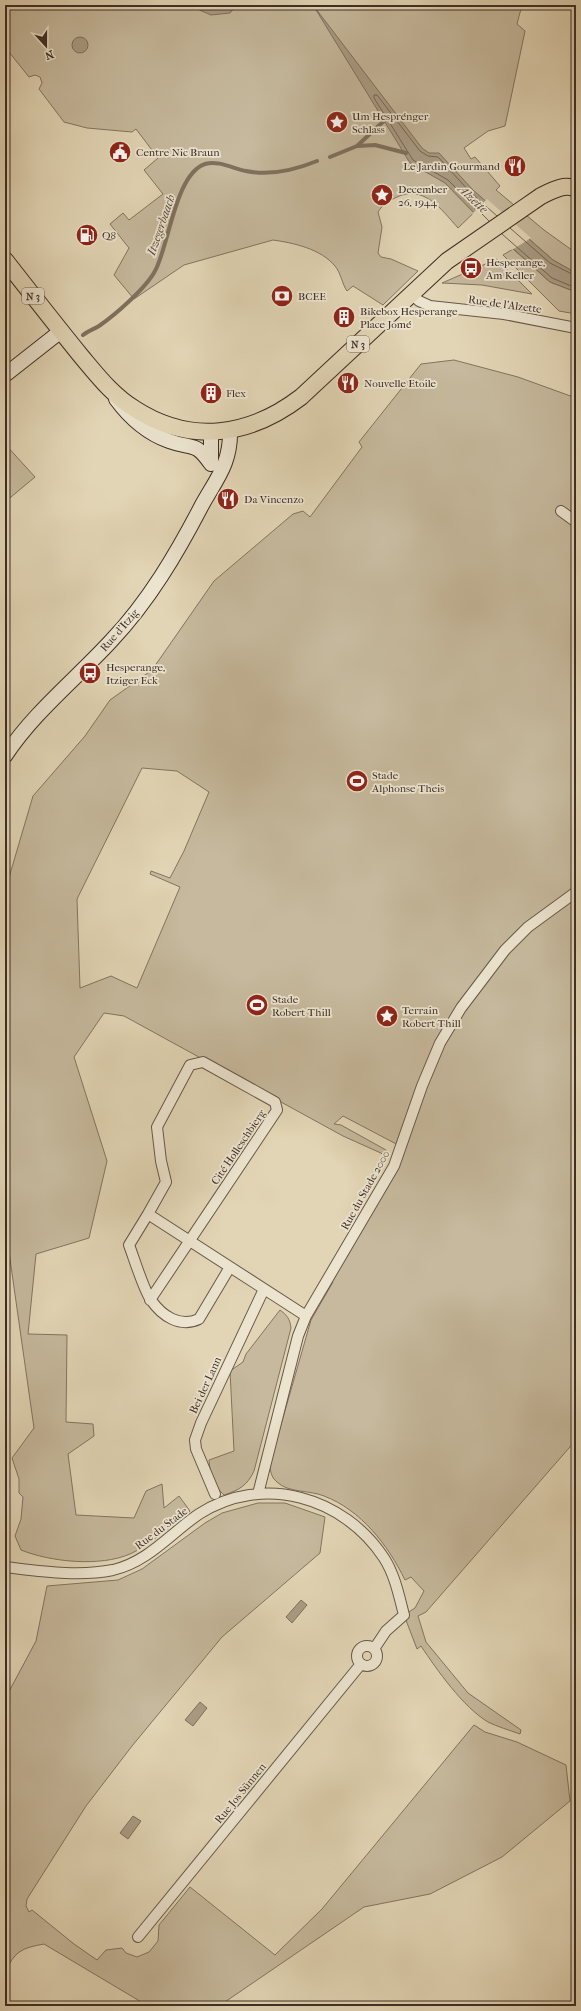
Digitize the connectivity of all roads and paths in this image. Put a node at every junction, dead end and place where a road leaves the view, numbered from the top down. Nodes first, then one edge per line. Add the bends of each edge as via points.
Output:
1 (575, 186) edge
2 (5, 260) edge
3 (411, 293) junction
4 (576, 328) edge
5 (61, 331) junction
6 (5, 375) edge
7 (105, 384) junction
8 (230, 430) junction
9 (211, 433) junction
10 (211, 464) junction
11 (212, 488) junction
12 (561, 511) dead end
13 (576, 522) edge
14 (5, 756) edge
15 (576, 892) edge
16 (148, 1214) junction
17 (189, 1241) junction
18 (230, 1267) junction
19 (264, 1289) junction
20 (150, 1300) junction
21 (306, 1316) junction
22 (215, 1494) dead end
23 (258, 1494) junction
24 (5, 1567) edge
25 (404, 1615) joint
26 (374, 1649) junction
27 (361, 1664) junction
28 (138, 1937) dead end

1 - 3 main road, N 3 via 556,189 520,210 447,261
2 - 5 main road, N 3
3 - 4 street, Rue de l'Alzette via 419,302 430,306 504,314
3 - 8 main road, N 3 via 301,397 268,419
5 - 6 main road
5 - 7 main road, N 3
7 - 9 main road, N 3 via 134,409 158,422 184,430
7 - 10 main road via 128,414 147,431 170,442 196,446
8 - 9 main road, N 3
8 - 11 main road, Rue d'Itzig via 228,456 222,473
9 - 10 main road
10 - 11 main road
11 - 14 main road, Rue d'Itzig via 176,552 139,608 113,640 19,734
12 - 13 street
15 - 21 street, Rue du Stade 2000 via 528,927 505,950 461,1008 440,1043 394,1166
16 - 17 street
16 - 17 street, Cité Holleschbierg via 166,1182 156,1127 190,1064 203,1062 275,1102 277,1110
16 - 20 street, Cité Holleschbierg via 129,1245
17 - 18 street
17 - 20 street, Cité Holleschbierg
18 - 19 street
18 - 20 street, Cité Holleschbierg via 199,1319 192,1322 179,1322 167,1317
19 - 21 street
19 - 22 street, Bei der Lann via 195,1440 196,1449
21 - 23 street, Rue du Stade 2000 via 298,1336
23 - 24 street, Rue du Stade via 230,1500 200,1514 137,1562 114,1570 85,1573 45,1572
23 - 25 street, Rue du Stade via 289,1494 318,1502 344,1516 367,1535 385,1559 397,1586
25 - 26 street, Rue Jos Sünnen via 386,1630
26 - 27 street, Rue Jos Sünnen via 377,1658 373,1664
26 - 27 street via 365,1646 360,1650 357,1655
27 - 28 street, Rue Jos Sünnen

